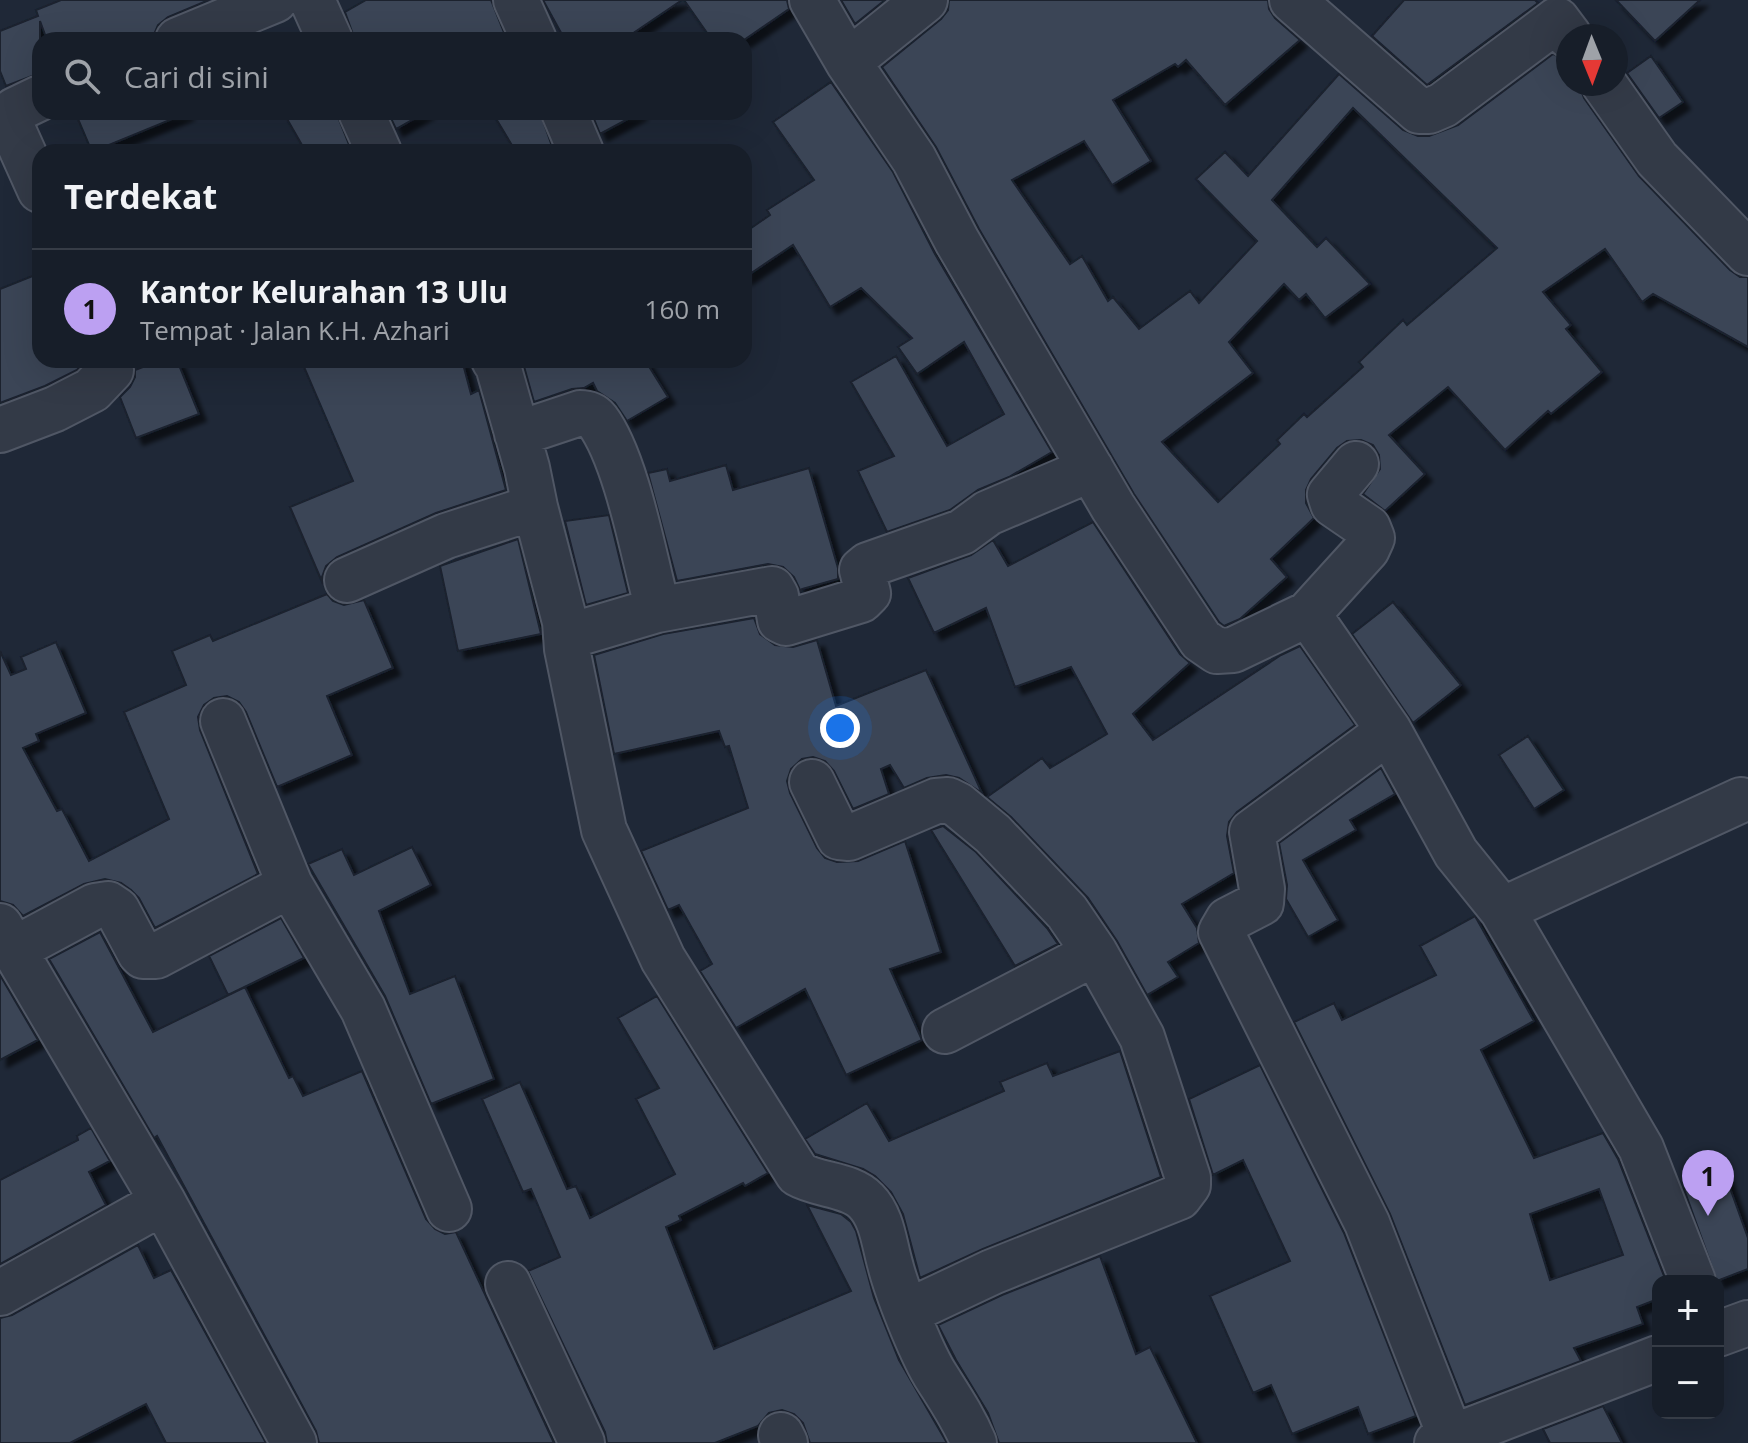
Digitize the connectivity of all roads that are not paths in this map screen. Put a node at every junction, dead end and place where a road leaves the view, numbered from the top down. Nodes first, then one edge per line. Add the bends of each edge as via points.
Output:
1 (275, 0) edge
2 (312, 0) edge
3 (516, 0) edge
4 (812, 0) edge
5 (1292, 0) edge
6 (920, 3) edge
7 (1560, 24) edge
8 (197, 32) edge
9 (326, 32) edge
10 (530, 32) edge
11 (848, 62) junction
12 (1612, 96) edge
13 (32, 102) edge
14 (365, 120) edge
15 (567, 120) edge
16 (375, 144) edge
17 (578, 144) edge
18 (22, 169) edge
19 (1739, 229) edge
20 (109, 368) edge
21 (496, 368) edge
22 (0, 430) edge
23 (517, 434) junction
24 (1356, 464) dead end
25 (1091, 469) junction
26 (535, 507) junction
27 (347, 580) dead end
28 (657, 610) junction
29 (1308, 614) junction
30 (566, 637) junction
31 (223, 721) dead end
32 (1389, 731) junction
33 (812, 782) dead end
34 (1741, 800) dead end
35 (290, 885) junction
36 (1502, 910) junction
37 (5, 937) edge
38 (1095, 953) junction
39 (945, 1031) dead end
40 (163, 1202) junction
41 (449, 1209) dead end
42 (1691, 1275) edge
43 (508, 1284) dead end
44 (0, 1293) edge
45 (907, 1312) junction
46 (1748, 1323) edge
47 (1724, 1332) edge
48 (1652, 1361) edge
49 (1516, 1430) edge
50 (1444, 1440) edge
51 (294, 1443) edge
52 (582, 1443) edge
53 (974, 1443) edge

1 - 8 street
2 - 9 street
3 - 10 street
4 - 11 street
5 - 7 street via 1419,111 1443,105 1557,20
6 - 11 street
11 - 25 street via 914,159
12 - 19 street via 1657,159
13 - 18 street via 11,114
14 - 16 street
15 - 17 street
20 - 22 street via 92,390
21 - 23 street
23 - 26 street
23 - 28 street via 580,413 596,418 618,459
24 - 29 street via 1330,499 1368,528 1372,538
25 - 28 street via 988,513 962,532 868,565 862,570 868,593 861,600 786,623 780,620 772,589
25 - 29 street via 1209,646 1233,650
26 - 27 street via 446,536
26 - 30 street
28 - 30 street
29 - 32 street
30 - 45 street via 604,830 663,959 798,1174 855,1192 868,1202 882,1229
31 - 35 street
32 - 36 street via 1456,853
32 - 50 street via 1252,832 1261,903 1228,920 1221,932 1367,1223
33 - 38 street via 842,838 936,801 958,805 1067,912
34 - 36 street
35 - 37 street via 156,956 140,953 117,910 108,904
35 - 41 street via 363,1009
36 - 42 street via 1641,1148
37 - 40 street
38 - 39 street
38 - 45 street via 1142,1037 1188,1185 1179,1197
40 - 44 street
40 - 51 street
43 - 52 street
45 - 53 street via 932,1370
46 - 47 street
48 - 49 street
49 - 50 street

